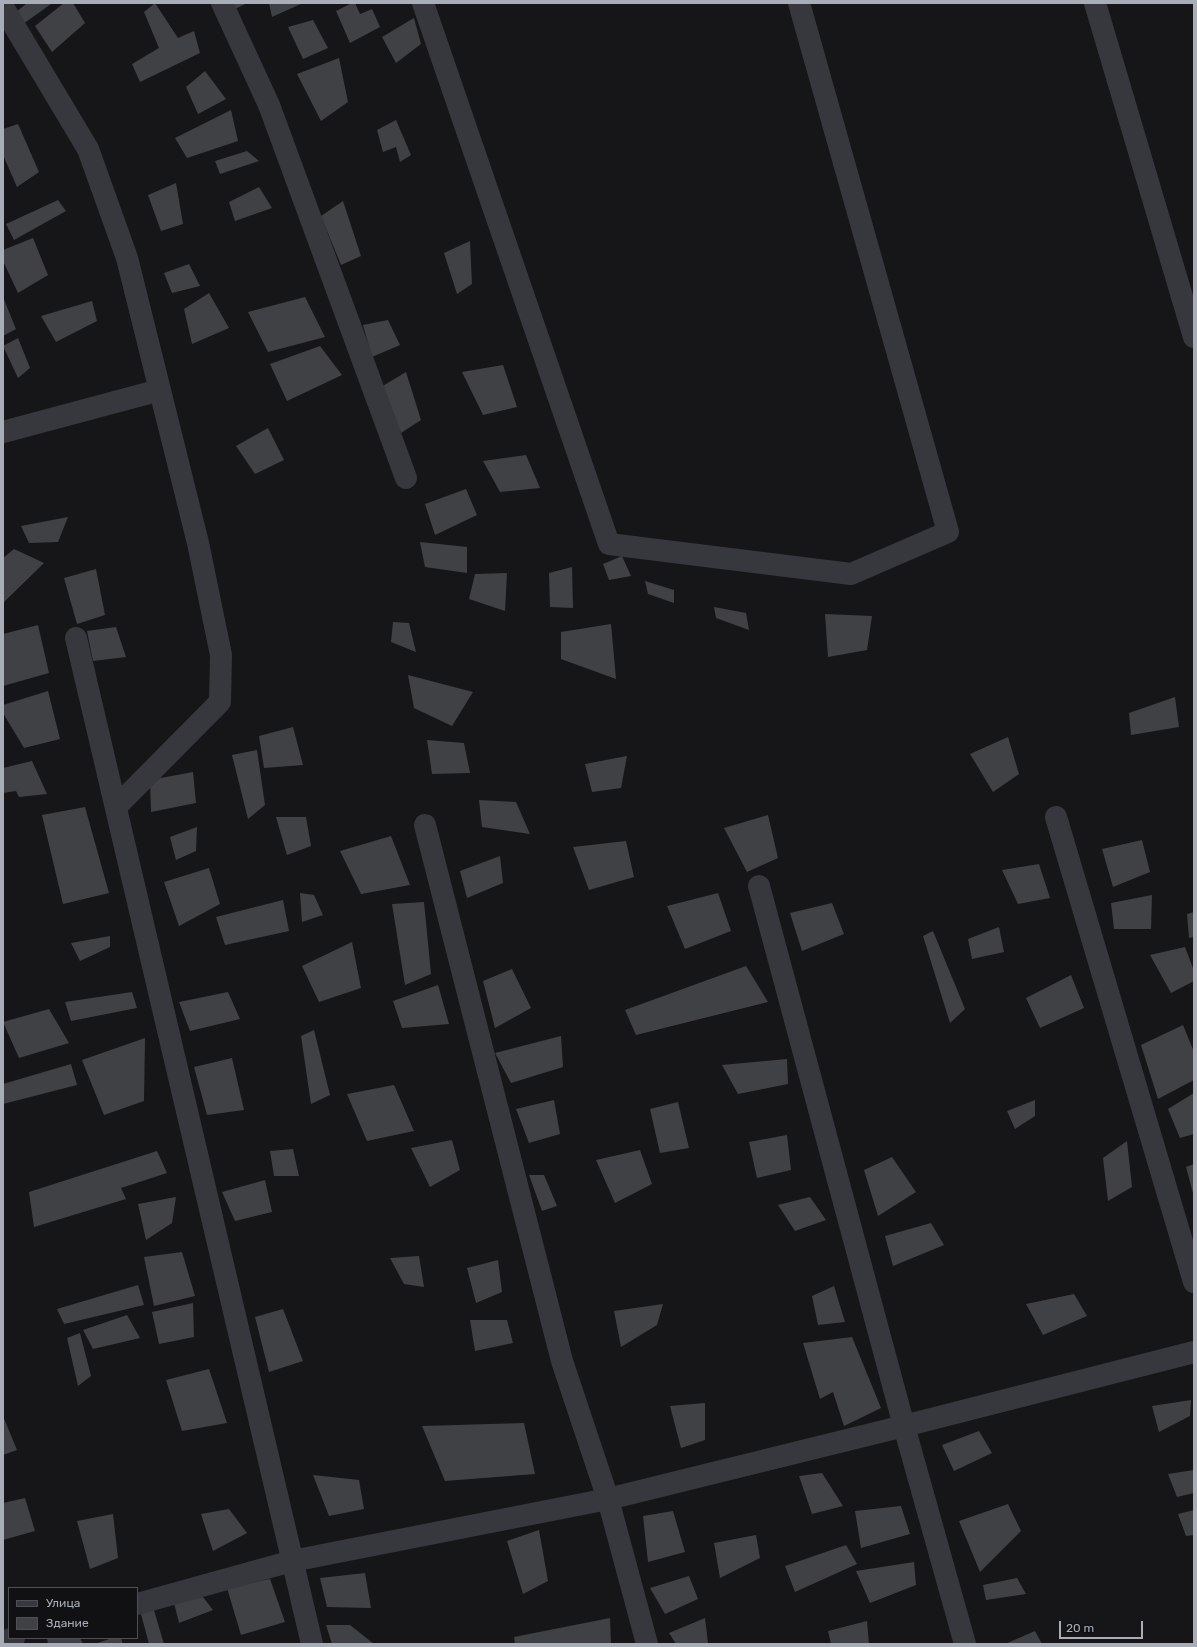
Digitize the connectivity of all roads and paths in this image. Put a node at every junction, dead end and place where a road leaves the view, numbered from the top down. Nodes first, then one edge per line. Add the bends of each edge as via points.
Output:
1 (222, 3) edge
2 (423, 3) edge
3 (799, 3) edge
4 (1095, 3) edge
5 (3, 7) edge
6 (1194, 338) edge
7 (160, 390) junction
8 (3, 432) edge
9 (406, 478) dead end
10 (76, 638) dead end
11 (116, 807) junction
12 (1056, 817) dead end
13 (425, 826) dead end
14 (759, 886) dead end
15 (1194, 1282) edge
16 (1194, 1352) edge
17 (904, 1426) junction
18 (608, 1500) junction
19 (292, 1561) junction
20 (138, 1604) edge
21 (312, 1644) edge
22 (648, 1644) edge
23 (965, 1644) edge

1 - 9 street via 269,105
2 - 3 street via 609,544 852,574 948,532
4 - 6 street
5 - 7 street via 88,149 127,258
7 - 8 street
7 - 11 street via 198,543 221,655 220,702
10 - 11 street
11 - 19 street
12 - 15 street
13 - 18 street via 562,1361
14 - 17 street
16 - 17 street
17 - 18 street
17 - 23 street
18 - 19 street
18 - 22 street
19 - 20 street
19 - 21 street

